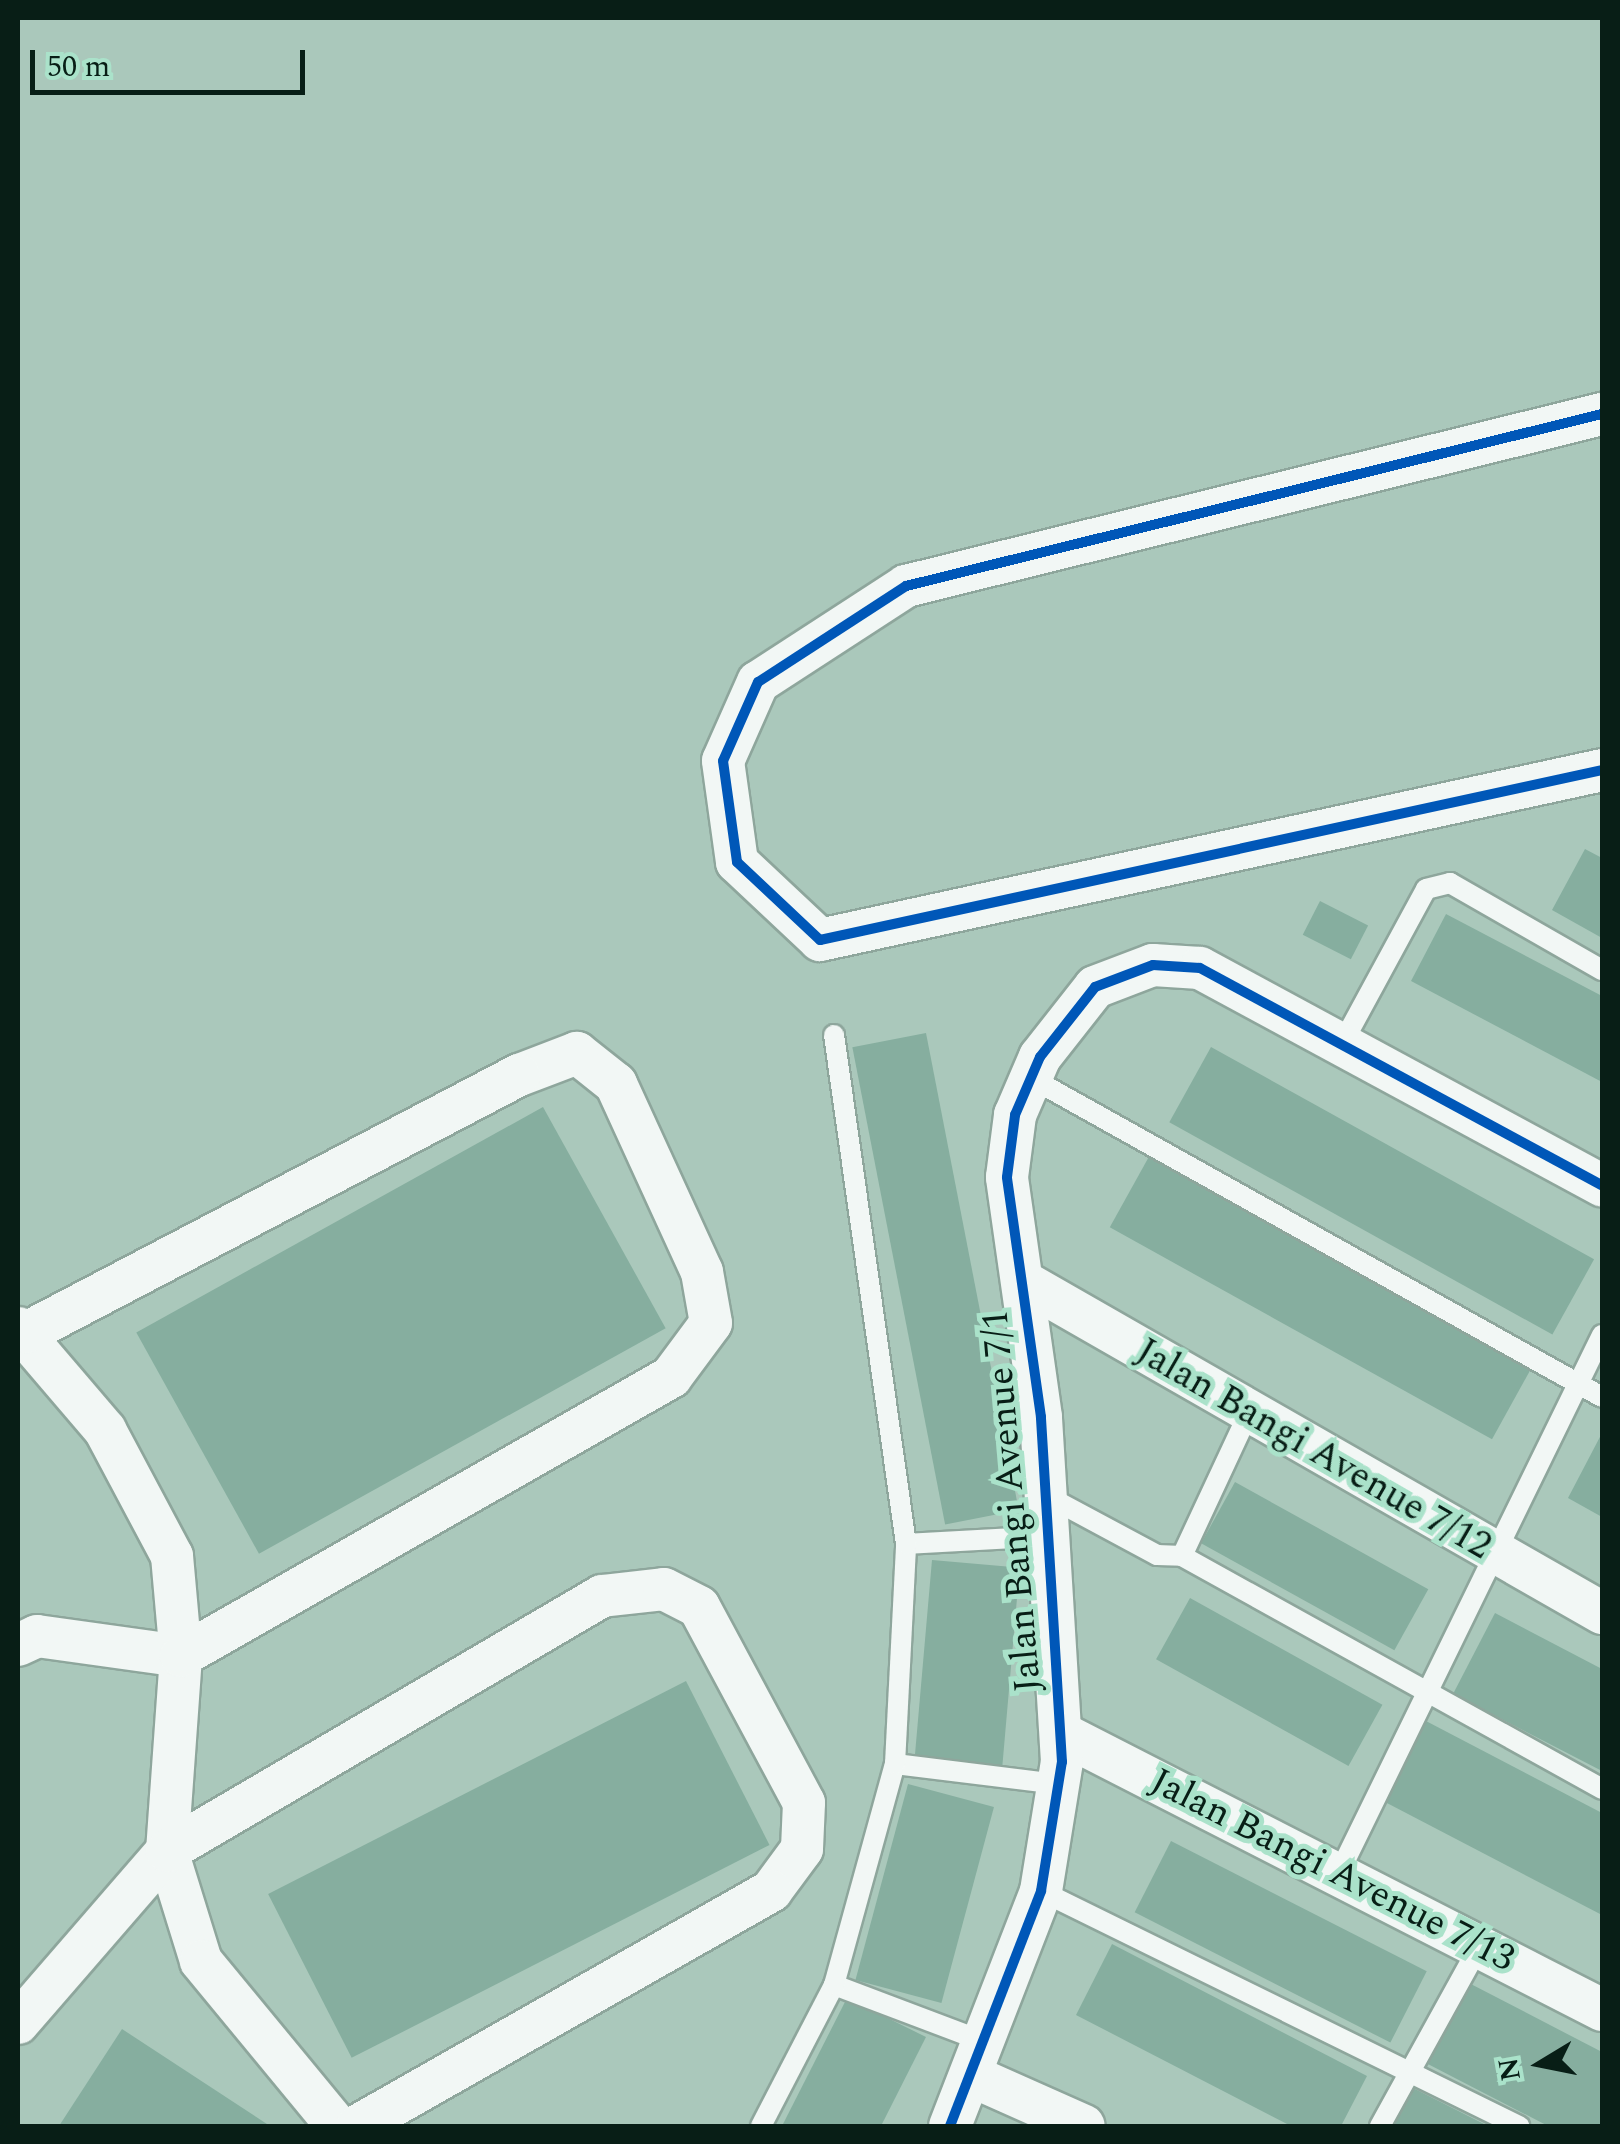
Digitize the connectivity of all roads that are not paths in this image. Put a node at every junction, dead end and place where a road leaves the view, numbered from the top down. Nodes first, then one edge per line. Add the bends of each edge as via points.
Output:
1 (1602, 414) edge
2 (1602, 770) edge
3 (1602, 970) edge
4 (834, 1035) dead end
5 (1342, 1044) junction
6 (1031, 1078) junction
7 (1602, 1185) edge
8 (1026, 1283) junction
9 (23, 1330) edge
10 (1602, 1335) edge
11 (1578, 1384) junction
12 (1602, 1397) edge
13 (1248, 1412) junction
14 (1048, 1516) junction
15 (906, 1544) junction
16 (1495, 1555) junction
17 (1182, 1556) junction
18 (1602, 1613) edge
19 (18, 1645) edge
20 (181, 1656) junction
21 (1427, 1694) junction
22 (1061, 1733) junction
23 (895, 1764) junction
24 (1059, 1784) junction
25 (1602, 1789) edge
26 (167, 1850) junction
27 (1338, 1875) junction
28 (1041, 1892) junction
29 (1479, 1947) junction
30 (834, 1985) junction
31 (1602, 2010) edge
32 (18, 2024) edge
33 (980, 2060) junction
34 (1410, 2072) junction
35 (337, 2126) edge
36 (356, 2126) edge
37 (761, 2126) edge
38 (950, 2126) edge
39 (1084, 2126) edge
40 (1380, 2126) edge
41 (1519, 2126) edge

1 - 2 street via 906,586 758,682 722,762 737,862 820,940
3 - 5 lane via 1450,883 1426,889
4 - 15 lane
5 - 6 street, Jalan Bangi Avenue 7/1 via 1200,968 1152,966 1095,987
5 - 7 street
6 - 8 street, Jalan Bangi Avenue 7/1 via 1007,1178
6 - 11 lane
8 - 13 street, Jalan Bangi Avenue 7/12
8 - 14 street, Jalan Bangi Avenue 7/1
9 - 20 street via 105,1430 172,1556
9 - 20 street via 519,1075 577,1053 616,1084 702,1272 711,1323 671,1377
10 - 11 lane
11 - 12 lane
11 - 16 lane
13 - 16 street, Jalan Bangi Avenue 7/12
13 - 17 lane
14 - 15 lane
14 - 17 lane via 1157,1555
14 - 22 street, Jalan Bangi Avenue 7/1
15 - 23 lane
16 - 18 street, Jalan Bangi Avenue 7/12
16 - 21 lane
17 - 21 lane
19 - 20 street via 38,1636
20 - 26 street
21 - 25 lane
21 - 27 lane
22 - 24 street, Jalan Bangi Avenue 7/1
22 - 27 street, Jalan Bangi Avenue 7/13
23 - 24 lane
23 - 30 lane
24 - 28 street, Jalan Bangi Avenue 7/1
26 - 32 street
26 - 35 street via 201,1961
26 - 36 street via 602,1596 664,1589 698,1607 804,1803 802,1849 771,1892
27 - 29 street, Jalan Bangi Avenue 7/13
28 - 33 street, Jalan Bangi Avenue 7/1
28 - 34 lane
29 - 31 street, Jalan Bangi Avenue 7/13
29 - 34 lane
30 - 33 lane
30 - 37 lane
33 - 38 street, Jalan Bangi Avenue 7/1
33 - 39 street
34 - 40 lane
34 - 41 lane

